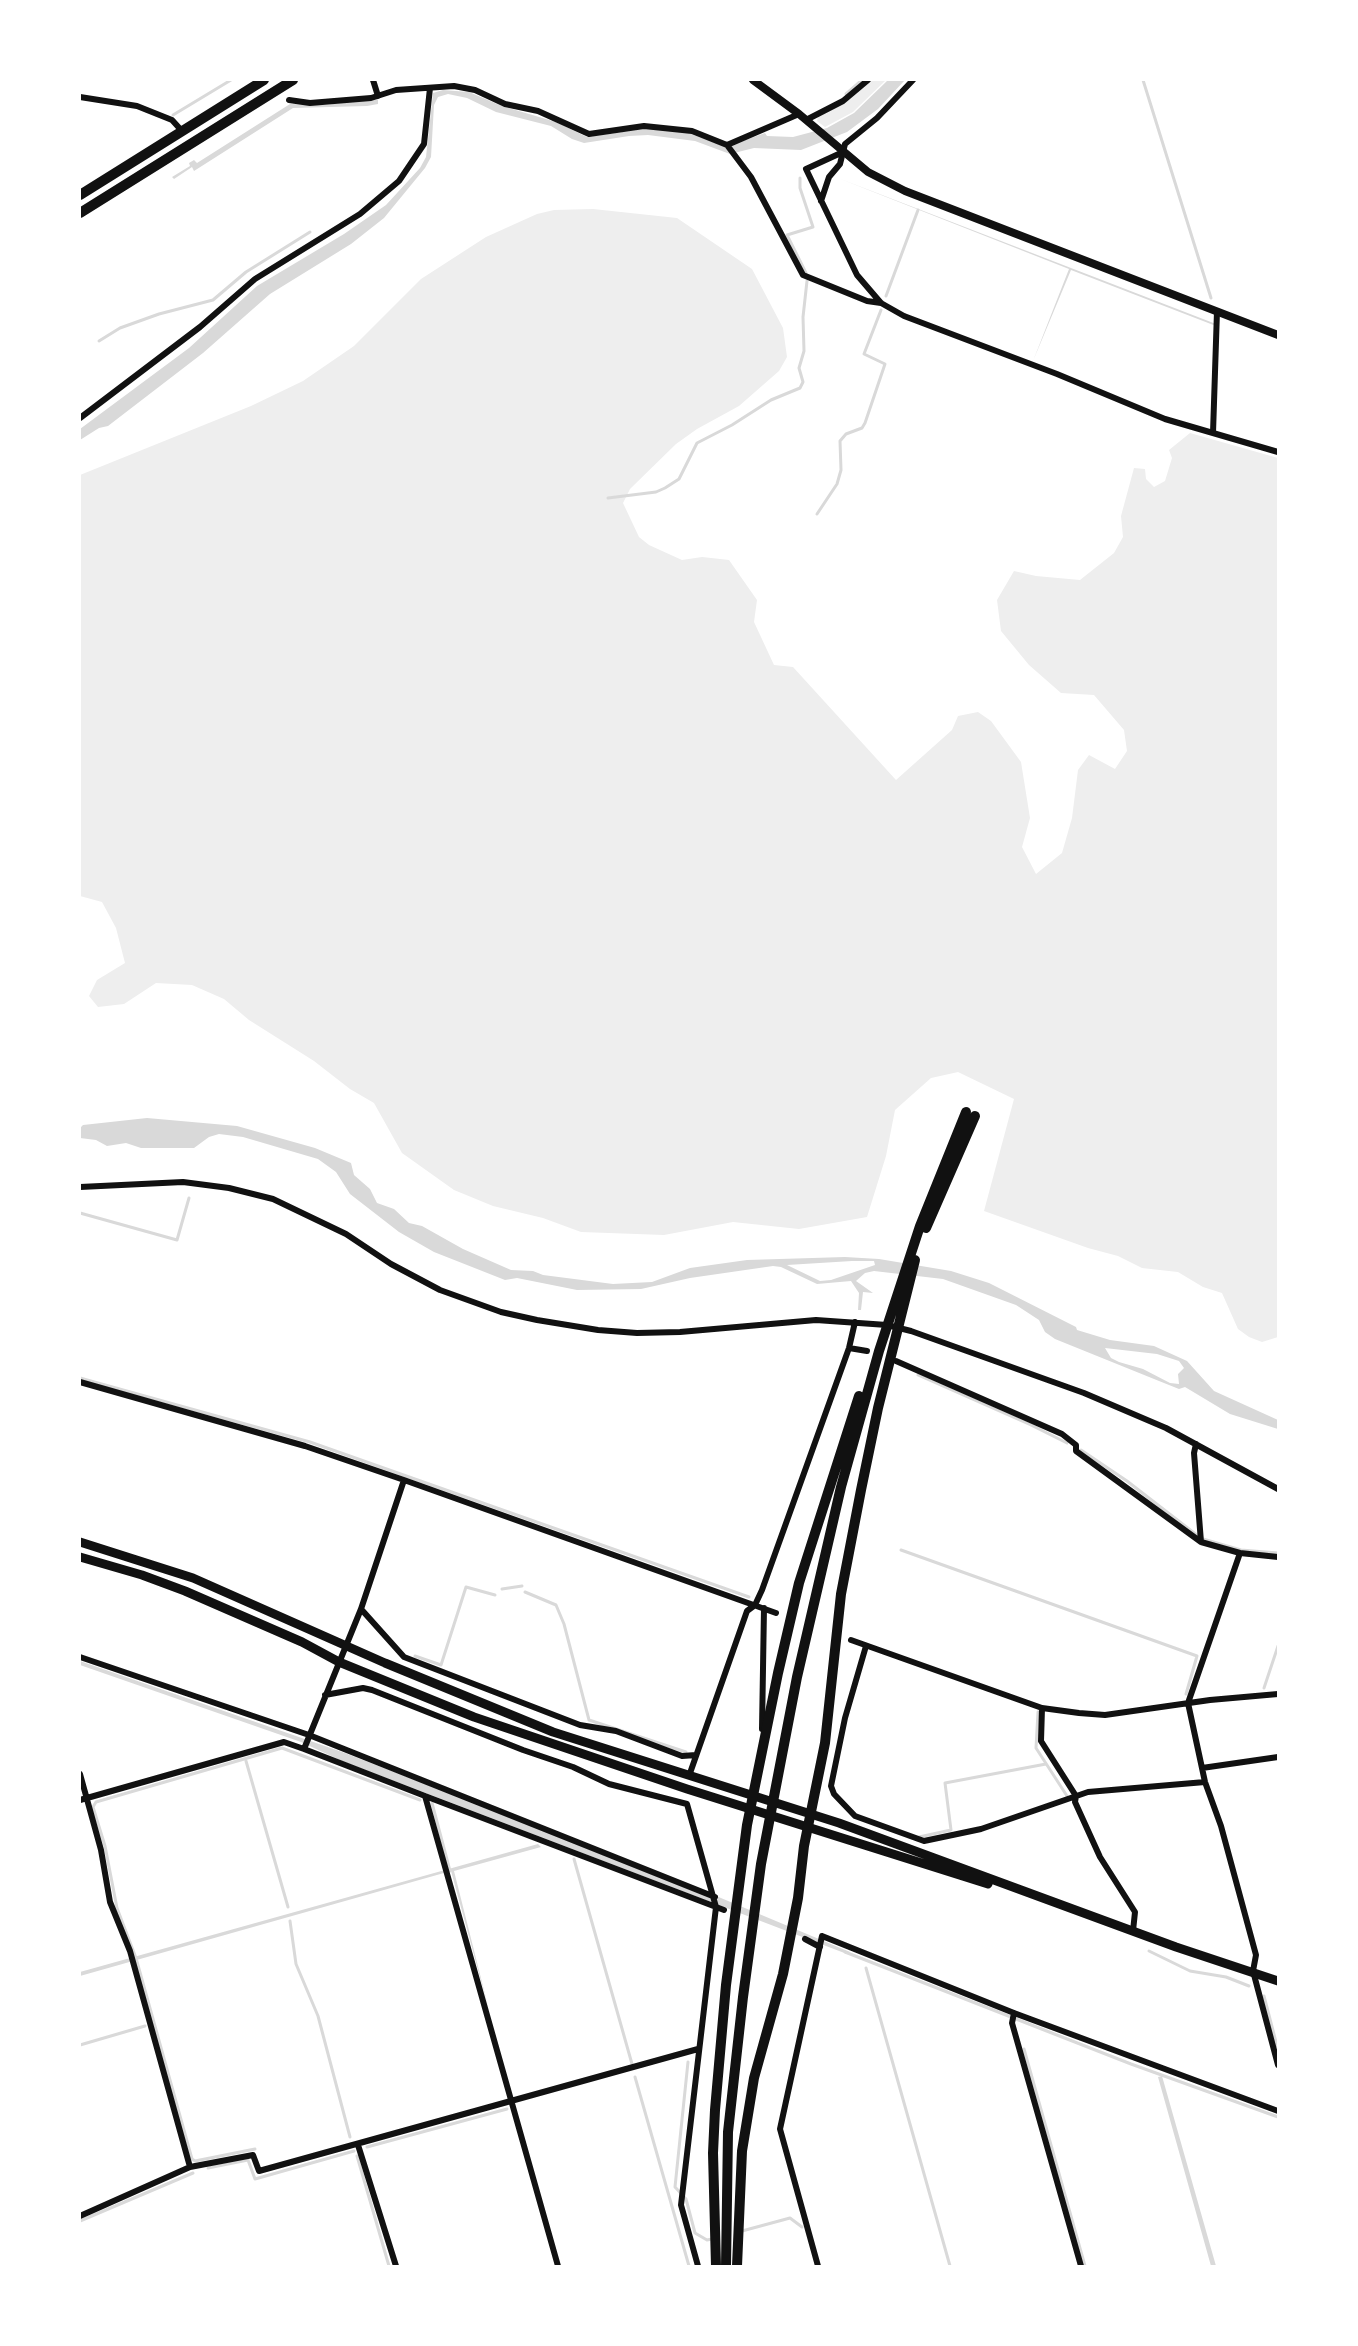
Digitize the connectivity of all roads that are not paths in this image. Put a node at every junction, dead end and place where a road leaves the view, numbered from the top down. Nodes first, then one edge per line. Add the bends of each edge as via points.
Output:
1 (264, 80) edge
2 (293, 80) edge
3 (373, 80) edge
4 (753, 80) edge
5 (868, 80) edge
6 (913, 80) edge
7 (430, 88) junction
8 (378, 96) junction
9 (80, 97) edge
10 (289, 100) dead end
11 (806, 120) junction
12 (182, 131) junction
13 (727, 145) junction
14 (843, 152) junction
15 (80, 195) edge
16 (821, 201) junction
17 (80, 213) edge
18 (881, 303) junction
19 (1217, 311) junction
20 (1278, 335) edge
21 (80, 418) edge
22 (1213, 433) junction
23 (1278, 452) edge
24 (971, 1114) dead end
25 (80, 1188) edge
26 (912, 1259) junction
27 (855, 1322) junction
28 (849, 1348) junction
29 (867, 1352) dead end
30 (896, 1361) dead end
31 (80, 1382) edge
32 (1196, 1444) junction
33 (405, 1479) junction
34 (840, 1486) junction
35 (1278, 1489) edge
36 (80, 1542) edge
37 (1201, 1542) junction
38 (1240, 1553) junction
39 (80, 1557) edge
40 (1278, 1557) edge
41 (755, 1605) junction
42 (764, 1608) junction
43 (361, 1609) junction
44 (776, 1612) dead end
45 (851, 1640) dead end
46 (866, 1646) junction
47 (342, 1654) junction
48 (80, 1657) edge
49 (1278, 1694) edge
50 (325, 1695) junction
51 (1188, 1703) junction
52 (1042, 1708) junction
53 (309, 1736) junction
54 (304, 1749) junction
55 (696, 1755) junction
56 (762, 1756) junction
57 (1278, 1757) edge
58 (1202, 1768) junction
59 (80, 1774) edge
60 (689, 1776) junction
61 (1205, 1782) junction
62 (687, 1789) junction
63 (425, 1796) junction
64 (753, 1796) junction
65 (1076, 1796) junction
66 (83, 1799) edge
67 (687, 1804) junction
68 (750, 1809) junction
69 (810, 1814) junction
70 (808, 1826) junction
71 (924, 1841) junction
72 (914, 1856) junction
73 (715, 1897) junction
74 (716, 1907) junction
75 (724, 1910) dead end
76 (1133, 1931) junction
77 (805, 1939) dead end
78 (820, 1947) junction
79 (1253, 1971) junction
80 (1278, 1981) edge
81 (1014, 2013) junction
82 (698, 2049) junction
83 (1278, 2065) edge
84 (512, 2101) junction
85 (1278, 2111) edge
86 (358, 2145) junction
87 (190, 2167) junction
88 (732, 2195) junction
89 (80, 2216) edge
90 (396, 2266) edge
91 (558, 2266) edge
92 (698, 2266) edge
93 (716, 2266) edge
94 (726, 2266) edge
95 (735, 2266) edge
96 (818, 2266) edge
97 (1081, 2266) edge

1 - 12 highway
2 - 17 highway
3 - 8 street
4 - 11 main road
5 - 11 street via 843,101
6 - 14 street via 845,144
7 - 8 street via 408,88
7 - 13 street via 454,86 475,90 505,104 538,111 589,134 656,126 692,131
7 - 21 street via 424,144 399,181 360,214 255,279 192,333
8 - 10 street via 310,103
9 - 12 street via 137,106 172,120
11 - 13 street
11 - 14 main road
12 - 15 highway
13 - 18 street via 751,177 803,274 867,301
14 - 16 street
14 - 16 street via 806,169
14 - 19 main road via 868,172 905,191
16 - 18 street via 857,275
18 - 22 street via 904,316 1165,419
19 - 20 main road
19 - 22 street
22 - 23 street
24 - 26 highway
25 - 27 street via 183,1182 273,1199 316,1218 440,1290 501,1312 547,1322 637,1333 816,1320
26 - 34 highway
26 - 34 highway via 886,1308
26 - 69 highway via 861,1490 837,1628 825,1743
27 - 28 street
27 - 32 street via 911,1331 993,1359 1084,1393
28 - 29 street
28 - 41 street
30 - 37 street via 1062,1434 1076,1445 1076,1451
31 - 33 street via 305,1446
32 - 35 street
32 - 37 street
33 - 41 street
33 - 43 street
34 - 56 highway via 799,1583
34 - 88 highway via 764,1864 734,2071
36 - 47 main road via 193,1578
37 - 38 street
38 - 40 street
38 - 51 street
39 - 47 main road via 142,1575 302,1642
41 - 42 street
41 - 55 street via 747,1611
42 - 44 street
42 - 56 street
43 - 47 street
43 - 55 street via 404,1658 580,1725 616,1731 682,1756
45 - 46 street
46 - 52 street
46 - 71 street via 831,1786 855,1816
47 - 50 street
47 - 60 main road via 553,1732
47 - 62 main road via 474,1717
48 - 53 street
49 - 51 street
50 - 53 street
50 - 67 street via 372,1690 609,1784
51 - 52 street via 1105,1715
51 - 58 street
52 - 65 street via 1041,1741
53 - 54 street
53 - 73 street
54 - 63 street
54 - 66 street via 284,1742
55 - 60 street
56 - 64 highway
57 - 58 street
58 - 61 street
59 - 66 street
60 - 64 main road
61 - 65 street
61 - 79 street via 1256,1955
62 - 67 street
62 - 68 main road
63 - 74 street
63 - 84 street
64 - 68 highway
64 - 69 main road
65 - 71 street via 981,1829
65 - 76 street via 1091,1838 1135,1912
66 - 87 street via 101,1850 114,1917 129,1951
67 - 73 street
68 - 70 main road
68 - 93 highway via 733,1919 713,2143
69 - 70 highway
69 - 72 main road
70 - 72 main road
70 - 88 highway via 783,1974 754,2078
71 - 72 street
72 - 76 main road
73 - 74 street
74 - 75 street
74 - 82 street
76 - 79 main road
77 - 78 street
78 - 81 street via 822,1936
78 - 96 street via 780,2129
79 - 80 main road
79 - 83 street
81 - 85 street
81 - 97 street via 1012,2023
82 - 84 street
82 - 92 street via 681,2205
84 - 86 street
84 - 91 street
86 - 87 street via 259,2171 253,2155
86 - 90 street
87 - 89 street
88 - 94 highway
88 - 95 highway

